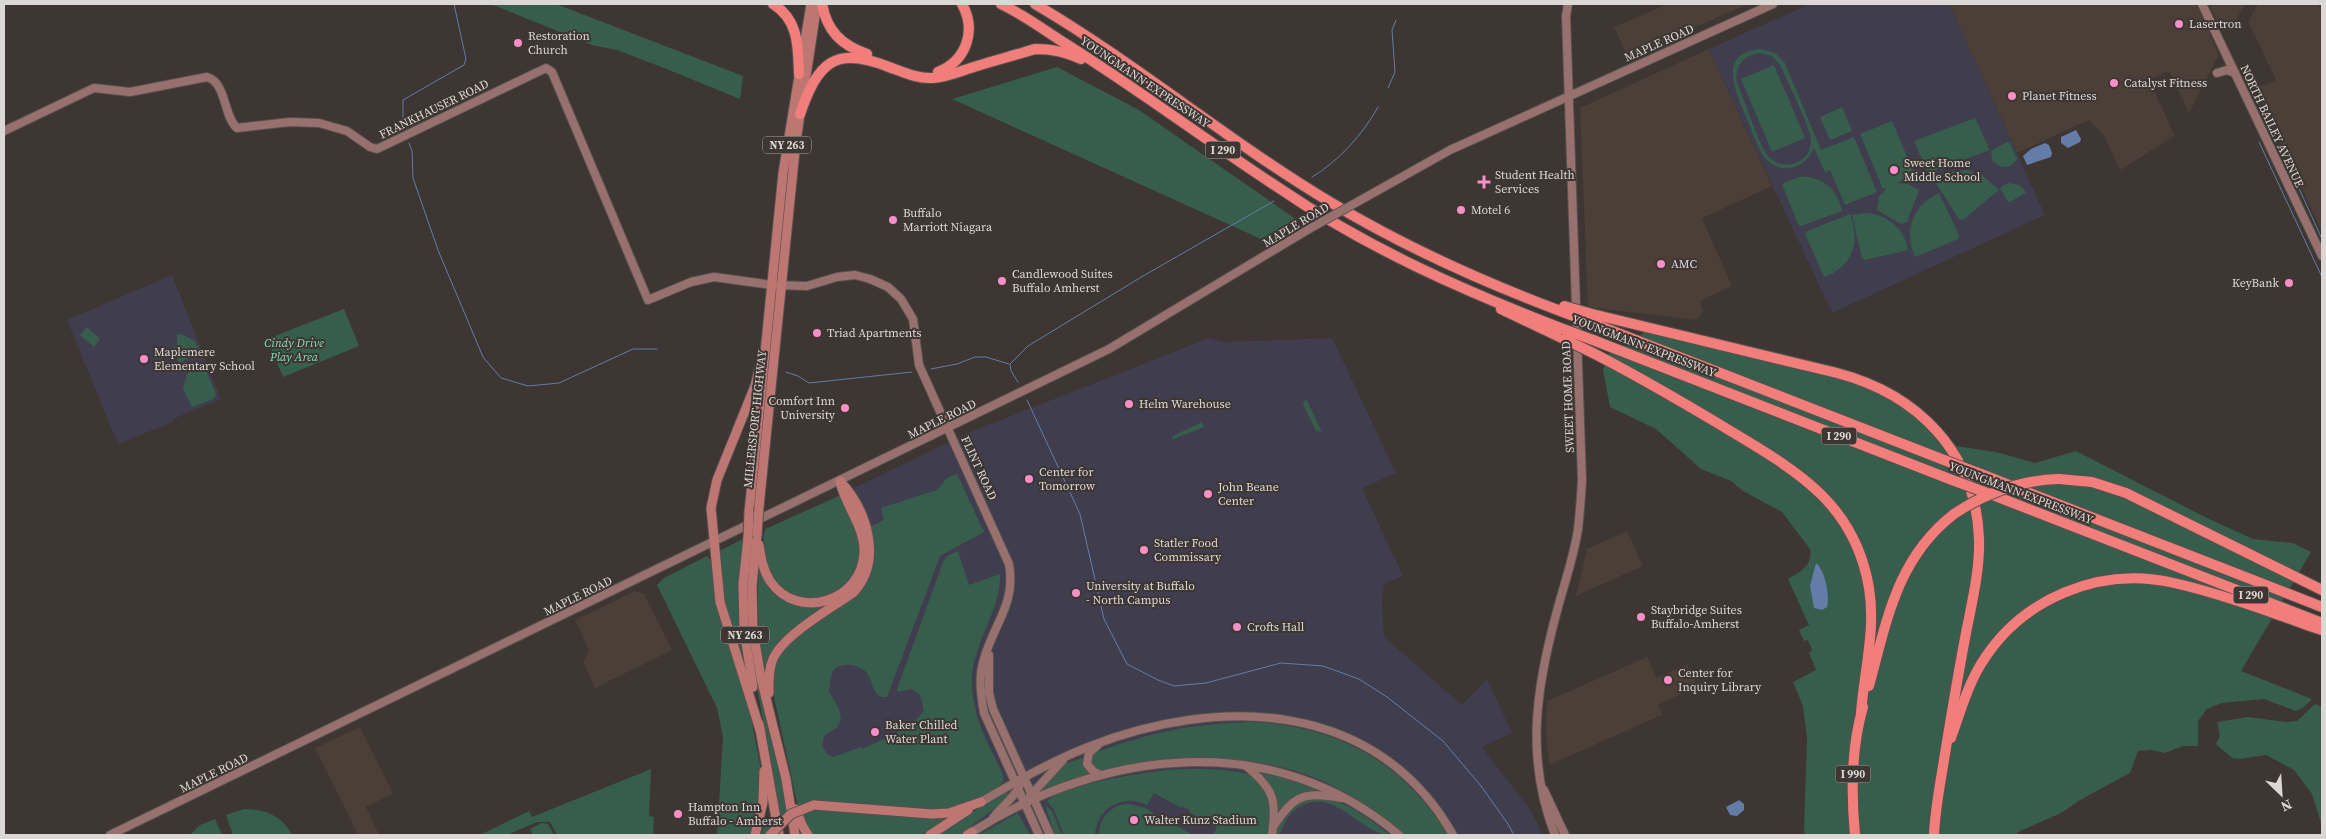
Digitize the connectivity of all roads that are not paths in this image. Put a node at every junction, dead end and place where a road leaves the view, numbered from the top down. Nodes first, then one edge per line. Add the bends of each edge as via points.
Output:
1 (773, 4) edge
2 (811, 4) edge
3 (818, 4) edge
4 (822, 4) edge
5 (962, 4) edge
6 (1001, 4) edge
7 (1035, 4) edge
8 (1043, 4) edge
9 (1568, 4) edge
10 (1773, 4) edge
11 (2202, 4) edge
12 (1066, 22) junction
13 (2217, 73) dead end
14 (2235, 73) junction
15 (799, 74) junction
16 (1120, 78) junction
17 (1570, 95) junction
18 (800, 114) junction
19 (4, 131) edge
20 (2322, 256) edge
21 (777, 285) junction
22 (648, 300) joint
23 (1592, 318) junction
24 (1564, 334) junction
25 (766, 346) junction
26 (948, 428) junction
27 (840, 481) junction
28 (757, 534) junction
29 (713, 542) junction
30 (2322, 590) edge
31 (2322, 606) edge
32 (2322, 623) edge
33 (2322, 630) edge
34 (990, 644) junction
35 (770, 708) junction
36 (1861, 713) junction
37 (760, 730) junction
38 (1101, 742) junction
39 (764, 750) junction
40 (1068, 755) junction
41 (1944, 760) junction
42 (1246, 766) junction
43 (1101, 775) junction
44 (1024, 776) junction
45 (786, 779) junction
46 (1541, 784) junction
47 (1017, 785) junction
48 (1033, 796) junction
49 (1350, 800) junction
50 (980, 802) junction
51 (1025, 804) junction
52 (992, 820) junction
53 (1272, 831) edge
54 (969, 834) edge
55 (110, 835) edge
56 (755, 835) edge
57 (770, 835) edge
58 (779, 835) edge
59 (795, 835) edge
60 (808, 835) edge
61 (930, 835) edge
62 (1040, 835) edge
63 (1050, 835) edge
64 (1399, 835) edge
65 (1453, 835) edge
66 (1555, 835) edge
67 (1565, 835) edge
68 (1855, 835) edge
69 (1934, 835) edge

1 - 15 highway via 790,18 797,33
2 - 15 main road, MILLERSPORT HIGHWAY / NY 263
3 - 18 main road, MILLERSPORT HIGHWAY / NY 263
4 - 5 highway via 831,31 842,42 854,50 922,74 949,68 964,51 969,37 969,22
6 - 16 highway, YOUNGMANN EXPRESSWAY / I 290
7 - 12 highway, YOUNGMANN EXPRESSWAY / I 290
8 - 12 highway
9 - 17 main road, SWEET HOME ROAD
10 - 17 main road, MAPLE ROAD
11 - 14 main road, NORTH BAILEY AVENUE
12 - 23 highway, YOUNGMANN EXPRESSWAY / I 290, bridge via 1330,202 1393,237 1524,296
13 - 14 main road via 2227,70
14 - 20 main road, NORTH BAILEY AVENUE
15 - 21 main road, MILLERSPORT HIGHWAY / NY 263 via 783,173
16 - 18 highway via 1064,52 1050,49 1035,50 934,78 911,75 869,59 848,58 835,61 821,70 810,87
16 - 24 highway, YOUNGMANN EXPRESSWAY / I 290 via 1319,213 1415,266 1485,299 1510,316
17 - 26 main road, MAPLE ROAD, bridge via 1450,150 1359,200 1109,349
17 - 46 main road, SWEET HOME ROAD via 1582,480 1578,531 1538,694 1535,740
18 - 21 main road, MILLERSPORT HIGHWAY / NY 263
19 - 22 main road, FRANKHAUSER ROAD via 94,88 130,92 205,77 216,83 237,128 290,122 319,123 347,131 377,149 547,68 552,72
21 - 22 main road, FLINT ROAD via 704,278
21 - 25 main road, MILLERSPORT HIGHWAY / NY 263
21 - 26 main road, FLINT ROAD via 806,286 855,275 893,291 912,319 919,365
21 - 28 main road, MILLERSPORT HIGHWAY / NY 263, bridge
23 - 31 highway, YOUNGMANN EXPRESSWAY / I 290, bridge via 1944,460
23 - 41 highway via 1863,381 1904,401 1943,438 1970,488 1980,540
24 - 32 highway, YOUNGMANN EXPRESSWAY / I 290, bridge via 1593,340
24 - 36 highway, bridge via 1790,468 1818,490 1835,510 1860,555 1870,596 1871,630
25 - 29 main road via 755,386 713,495
25 - 37 main road, MILLERSPORT HIGHWAY / NY 263, bridge via 743,584 744,630
26 - 27 main road, MAPLE ROAD
26 - 34 main road, FLINT ROAD via 1010,564 1009,602
27 - 28 main road via 842,493 862,533 864,554 857,578 839,596 827,602 804,603 785,596 765,573
27 - 29 main road, MAPLE ROAD
27 - 35 main road via 848,490 868,531 868,571 854,592 787,639 778,649 770,669
28 - 35 main road, MILLERSPORT HIGHWAY / NY 263 via 752,586 753,630
29 - 37 main road via 720,602
29 - 55 main road, MAPLE ROAD
30 - 36 highway, bridge via 2126,493 2092,482 2031,481 1980,498 1954,514 1927,539 1902,576
33 - 41 highway via 2173,582 2130,578 2077,587 2030,611 1992,647 1967,693
34 - 44 main road, FLINT ROAD via 988,675 993,709
34 - 47 main road, FLINT ROAD via 983,660 981,698 984,713
35 - 45 main road, MILLERSPORT HIGHWAY / NY 263
36 - 68 highway, I 990 via 1853,776
37 - 39 main road, MILLERSPORT HIGHWAY / NY 263
38 - 40 main road
38 - 43 main road via 1089,753 1087,764
38 - 65 main road via 1159,726 1222,718 1268,717 1306,723 1347,737 1385,757 1425,793
39 - 56 main road via 764,792
39 - 58 main road, MILLERSPORT HIGHWAY / NY 263
40 - 44 main road
40 - 48 main road
41 - 69 highway
42 - 43 main road via 1163,764
42 - 49 main road via 1293,775
42 - 53 main road via 1271,791 1274,803
43 - 48 main road
44 - 47 main road
44 - 48 main road, FLINT ROAD
45 - 59 main road, MILLERSPORT HIGHWAY / NY 263
45 - 60 main road
46 - 66 main road, SWEET HOME ROAD via 1544,805
46 - 67 main road, SWEET HOME ROAD
47 - 50 main road
47 - 51 main road, FLINT ROAD
47 - 52 main road
48 - 51 main road
48 - 63 main road, FLINT ROAD
49 - 53 main road via 1320,794 1301,798 1288,806
49 - 64 main road
50 - 57 main road, bridge via 949,813 932,814 814,805 791,814
50 - 61 main road
51 - 52 main road
51 - 62 main road, FLINT ROAD
52 - 54 main road

